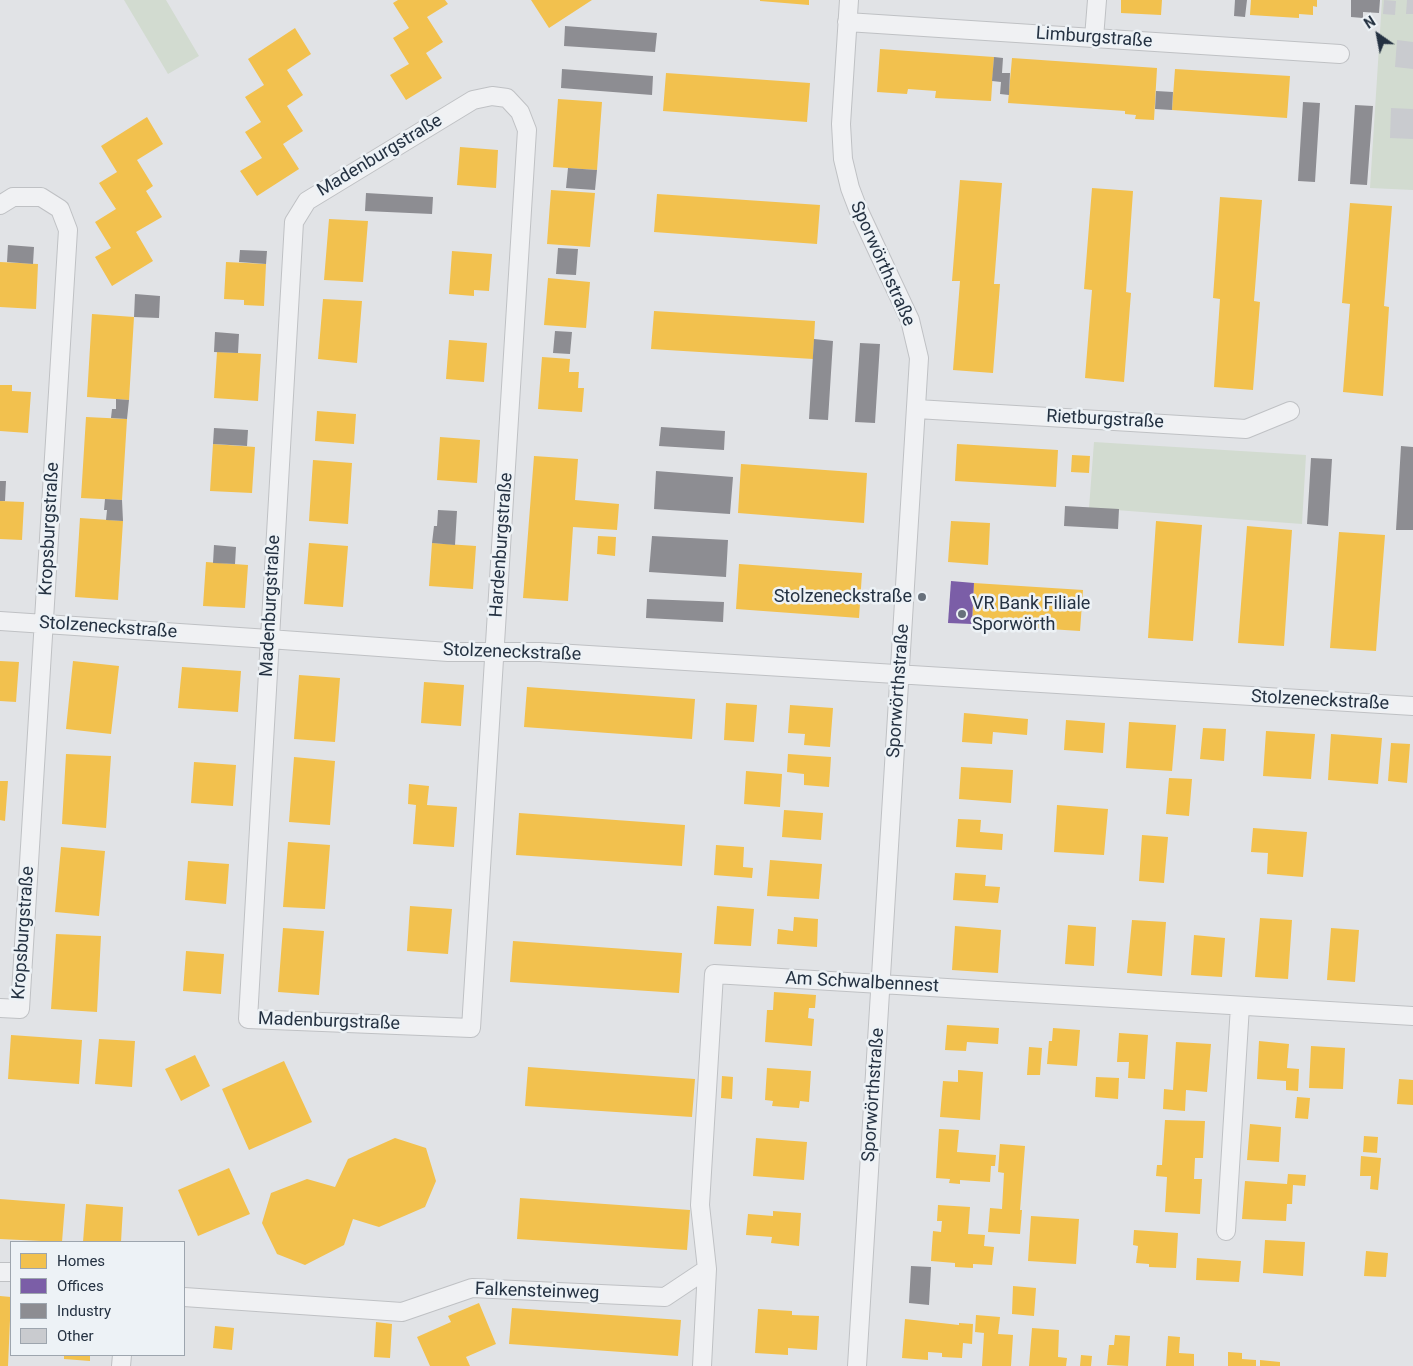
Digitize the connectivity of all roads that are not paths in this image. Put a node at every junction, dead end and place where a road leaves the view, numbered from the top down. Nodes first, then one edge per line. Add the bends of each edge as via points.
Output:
1 (849, 0) edge
2 (1097, 0) edge
3 (847, 22) junction
4 (1094, 38) junction
5 (1340, 54) dead end
6 (507, 98) joint
7 (0, 205) edge
8 (917, 409) junction
9 (1290, 411) dead end
10 (0, 622) edge
11 (44, 624) junction
12 (269, 639) junction
13 (495, 652) junction
14 (900, 675) junction
15 (1413, 706) edge
16 (881, 984) junction
17 (1240, 1006) junction
18 (0, 1008) edge
19 (1413, 1016) edge
20 (471, 1028) joint
21 (1226, 1231) dead end
22 (707, 1269) junction
23 (185, 1297) edge
24 (702, 1366) edge
25 (857, 1366) edge

1 - 3 street, Sporwörthstraße
2 - 4 street
3 - 4 street, Limburgstraße
3 - 8 street, Sporwörthstraße via 841,124 843,159 858,210 910,320 919,358
4 - 5 street, Limburgstraße
6 - 12 street, Madenburgstraße via 492,96 473,100 306,200 294,222
6 - 13 street, Hardenburgstraße via 520,112 527,130
7 - 11 street, Kropsburgstraße via 13,197 41,198 60,209 68,230
8 - 9 street, Rietburgstraße via 1246,429
8 - 14 street, Sporwörthstraße
10 - 11 street, Stolzeneckstraße
11 - 12 street, Stolzeneckstraße
11 - 18 street, Kropsburgstraße via 20,1010
12 - 13 street, Stolzeneckstraße via 448,652
12 - 20 street, Madenburgstraße via 248,1019
13 - 14 street, Stolzeneckstraße via 540,652
13 - 20 street, Hardenburgstraße
14 - 15 street, Stolzeneckstraße
14 - 16 street, Sporwörthstraße
16 - 17 street, Am Schwalbennest
16 - 22 street, Am Schwalbennest via 714,974 700,1205
16 - 25 street, Sporwörthstraße
17 - 19 street, Am Schwalbennest
17 - 21 street
22 - 23 street, Falkensteinweg via 666,1296 472,1288 402,1312
22 - 24 street

